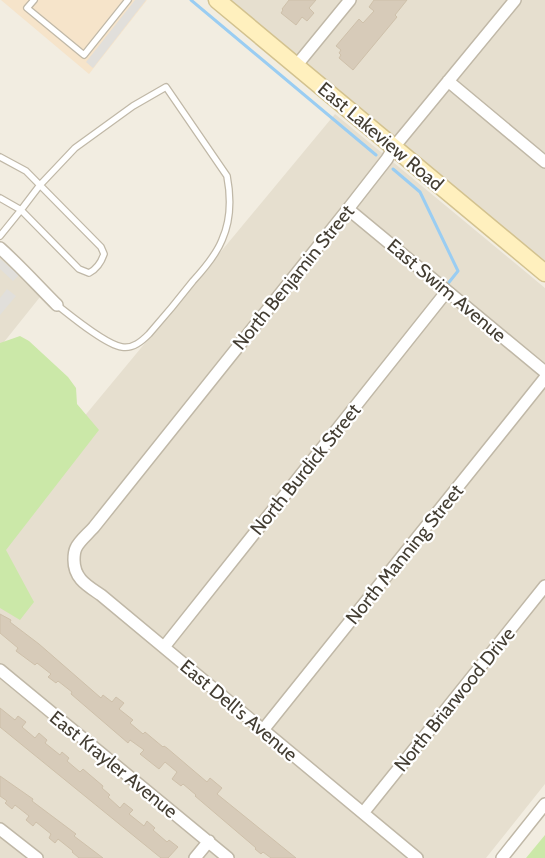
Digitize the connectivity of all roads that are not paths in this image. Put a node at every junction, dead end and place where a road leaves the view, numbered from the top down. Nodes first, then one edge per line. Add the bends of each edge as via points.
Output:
1 (34, 0) edge
2 (128, 0) edge
3 (217, 0) edge
4 (350, 0) edge
5 (515, 0) edge
6 (296, 66) junction
7 (448, 81) junction
8 (394, 147) junction
9 (0, 157) edge
10 (545, 162) edge
11 (40, 185) junction
12 (0, 198) edge
13 (348, 209) junction
14 (21, 210) junction
15 (0, 236) edge
16 (0, 248) edge
17 (545, 273) edge
18 (447, 291) junction
19 (57, 305) joint
20 (545, 372) edge
21 (545, 378) edge
22 (74, 556) joint
23 (545, 586) edge
24 (164, 647) junction
25 (0, 670) edge
26 (263, 730) junction
27 (545, 804) edge
28 (363, 813) junction
29 (0, 829) edge
30 (209, 842) junction
31 (37, 858) edge
32 (195, 858) edge
33 (228, 858) edge
34 (417, 858) edge
35 (502, 858) edge

1 - 2 lane via 27,8 84,55
3 - 6 street, East Lakeview Road
4 - 6 street
5 - 7 street, North Benjamin Street
6 - 8 street, East Lakeview Road
7 - 8 street, North Benjamin Street
7 - 10 street
8 - 13 street, North Benjamin Street
8 - 17 street, East Lakeview Road
9 - 11 lane via 26,171
11 - 14 lane
11 - 14 lane via 101,247 104,254 99,266 89,274 79,269
11 - 19 lane via 76,148 133,106 166,87 227,176 230,192 222,241 208,264 140,343 122,348 112,344
12 - 14 lane
13 - 18 street, East Swim Avenue
13 - 22 street, North Benjamin Street via 80,543
14 - 15 lane
16 - 19 street
18 - 20 street, East Swim Avenue
18 - 24 street, North Burdick Street
21 - 26 street, North Manning Street
22 - 24 street, East Dell's Avenue via 74,568 81,580
23 - 28 street, North Briarwood Drive
24 - 26 street, East Dell's Avenue
25 - 30 street, East Krayler Avenue
26 - 28 street, East Dell's Avenue
27 - 35 street
28 - 34 street, East Dell's Avenue
29 - 31 street
30 - 32 street
30 - 33 street, East Krayler Avenue

